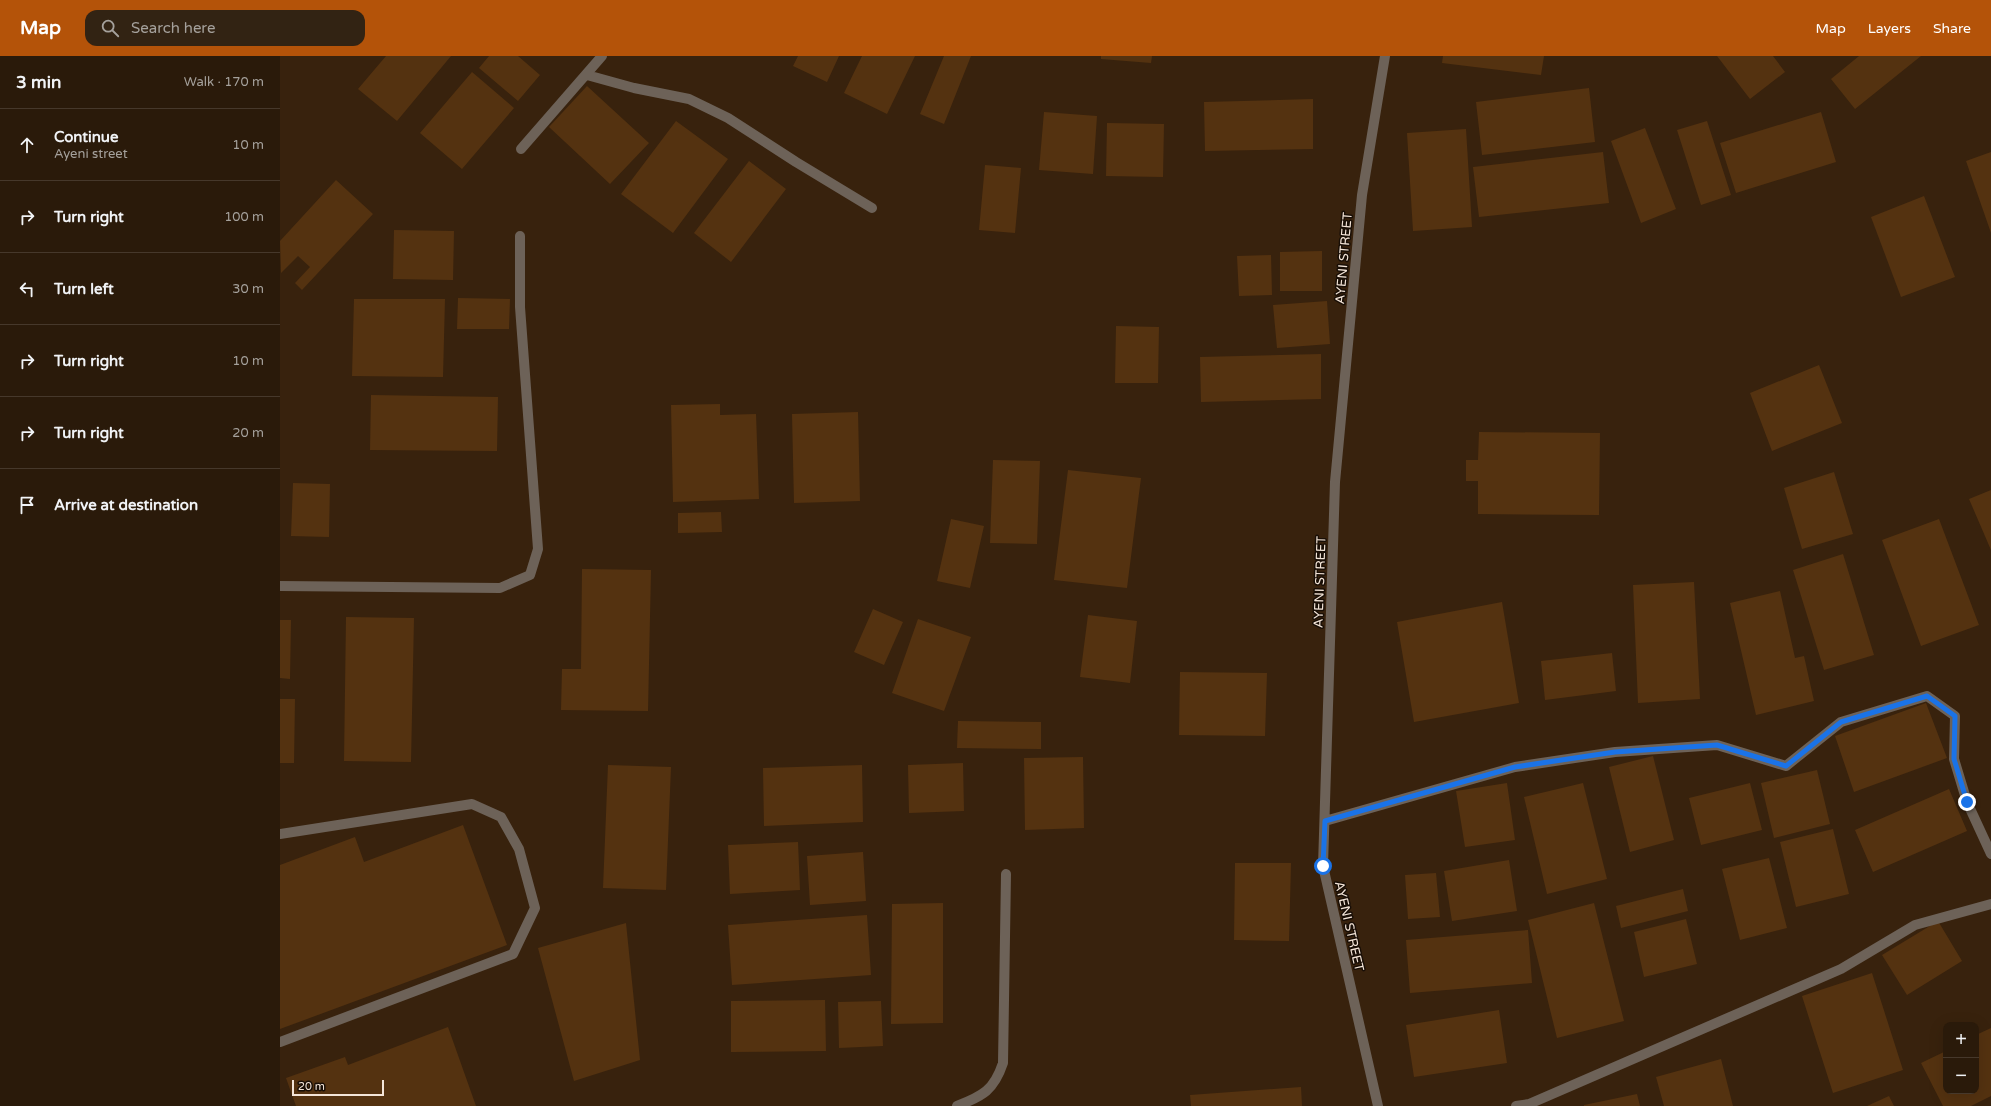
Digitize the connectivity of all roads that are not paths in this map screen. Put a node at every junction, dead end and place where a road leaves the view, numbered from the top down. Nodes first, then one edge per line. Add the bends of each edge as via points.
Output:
1 (602, 56) edge
2 (1385, 56) edge
3 (587, 75) junction
4 (521, 149) dead end
5 (872, 208) dead end
6 (520, 236) dead end
7 (280, 586) edge
8 (1325, 821) junction
9 (280, 834) edge
10 (1991, 854) edge
11 (1006, 874) dead end
12 (1991, 904) edge
13 (280, 1042) edge
14 (957, 1106) edge
15 (1378, 1106) edge
16 (1516, 1106) edge

1 - 3 street
2 - 8 street, AYENI STREET via 1362,195 1335,482
3 - 4 street
3 - 5 street via 689,99 728,118
6 - 7 street via 520,307 538,549 530,575 500,588
8 - 10 street via 1515,767 1615,752 1717,745 1786,766 1841,722 1927,696 1955,716 1954,759 1967,802
8 - 15 street, AYENI STREET via 1323,866
9 - 13 street via 472,804 501,817 519,849 535,908 512,954
11 - 14 street via 1003,1064 998,1078 990,1089
12 - 16 street via 1915,925 1841,969 1529,1104

